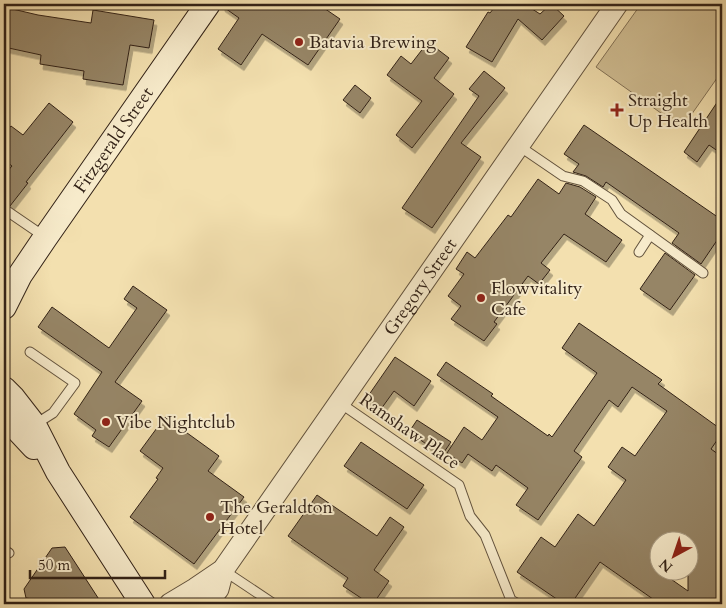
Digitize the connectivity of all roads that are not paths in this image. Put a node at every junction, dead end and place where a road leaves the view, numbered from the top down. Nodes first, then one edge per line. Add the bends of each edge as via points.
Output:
1 (208, 4) edge
2 (617, 4) edge
3 (519, 146) junction
4 (4, 209) edge
5 (650, 235) junction
6 (45, 238) junction
7 (638, 252) dead end
8 (703, 273) dead end
9 (12, 283) edge
10 (4, 307) edge
11 (30, 352) dead end
12 (4, 389) edge
13 (340, 403) junction
14 (4, 415) edge
15 (34, 425) junction
16 (58, 472) junction
17 (223, 570) junction
18 (144, 604) edge
19 (170, 604) edge
20 (206, 604) edge
21 (274, 604) edge
22 (518, 604) edge

1 - 6 main road, Fitzgerald Street
2 - 3 street, Gregory Street
3 - 5 lane via 563,176 583,181 612,200 621,214
3 - 13 street, Gregory Street
4 - 6 lane
5 - 7 lane
5 - 8 lane
6 - 9 main road, Fitzgerald Street
9 - 10 main road, Fitzgerald Street
11 - 15 lane via 74,384 53,413
12 - 15 main road
13 - 17 street, Gregory Street
13 - 22 lane, Ramshaw Place via 459,485 470,516 485,535 511,600
14 - 16 main road
15 - 16 main road
16 - 18 main road
17 - 19 street, Gregory Street
17 - 20 street, Gregory Street via 218,589
17 - 21 lane

